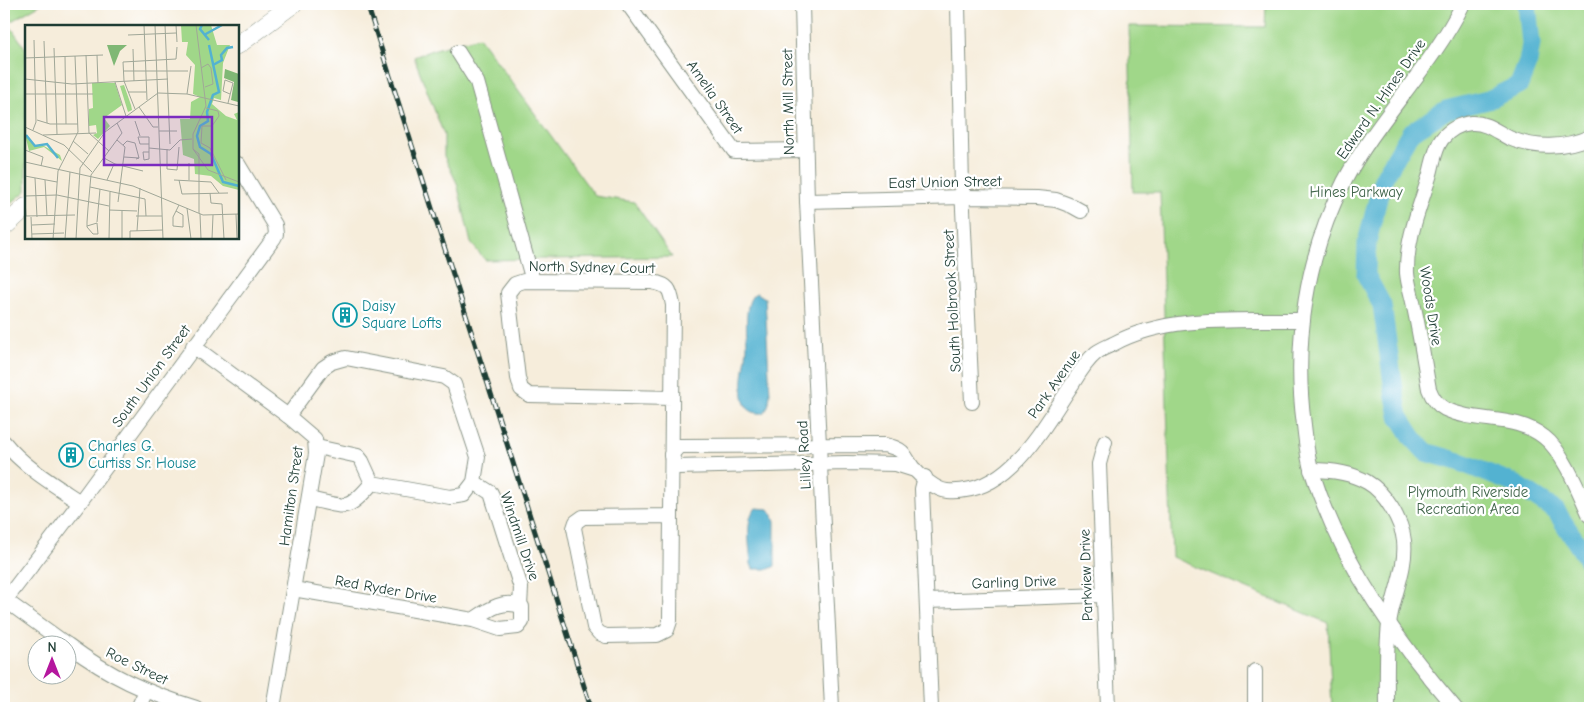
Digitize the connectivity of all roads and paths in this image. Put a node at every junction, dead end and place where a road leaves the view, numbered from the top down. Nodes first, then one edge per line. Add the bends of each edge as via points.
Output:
1 (293, 4) edge
2 (628, 4) edge
3 (802, 4) edge
4 (958, 4) edge
5 (1462, 4) edge
6 (239, 44) edge
7 (458, 52) dead end
8 (1590, 136) edge
9 (805, 150) junction
10 (239, 166) edge
11 (963, 197) junction
12 (807, 201) junction
13 (25, 208) edge
14 (1082, 211) dead end
15 (4, 227) edge
16 (533, 281) junction
17 (1303, 320) junction
18 (193, 346) junction
19 (672, 398) junction
20 (972, 402) dead end
21 (288, 416) junction
22 (4, 442) edge
23 (1105, 442) dead end
24 (820, 446) junction
25 (317, 448) junction
26 (671, 455) junction
27 (820, 464) junction
28 (1311, 470) junction
29 (920, 473) junction
30 (474, 482) junction
31 (372, 483) junction
32 (309, 500) junction
33 (80, 502) junction
34 (671, 516) junction
35 (1590, 516) edge
36 (293, 589) junction
37 (1103, 595) junction
38 (4, 601) edge
39 (927, 601) junction
40 (520, 606) junction
41 (473, 620) junction
42 (1389, 624) junction
43 (51, 634) edge
44 (78, 652) edge
45 (1255, 671) dead end
46 (146, 691) junction
47 (138, 708) edge
48 (196, 708) edge
49 (273, 708) edge
50 (832, 708) edge
51 (931, 708) edge
52 (1108, 708) edge
53 (1255, 708) edge
54 (1387, 708) edge
55 (1454, 708) edge

1 - 6 main road
2 - 9 street, Amelia Street via 734,151
3 - 9 street, North Mill Street
4 - 11 street, South Holbrook Street
5 - 17 street, Edward N. Hines Drive via 1443,39 1344,182 1317,250 1308,282
7 - 16 street via 477,82
8 - 35 street, Woods Drive via 1568,144 1540,146 1510,138 1484,124 1472,123 1455,128 1439,143 1407,259 1409,286 1429,388 1435,401 1461,414 1516,423 1543,436 1557,450
9 - 12 street, North Mill Street
10 - 18 street, South Union Street via 276,225 276,234
11 - 12 street, East Union Street
11 - 14 street, East Union Street via 1056,200
11 - 20 street, South Holbrook Street
12 - 24 street, Lilley Road
13 - 15 main road
16 - 19 street, North Sydney Court via 664,284 673,305
16 - 19 street, North Sydney Court via 515,284 508,293 518,378 529,396
17 - 28 street, Edward N. Hines Drive via 1300,390
17 - 29 street, Park Avenue via 1217,321 1160,326 1130,335 1096,353 1038,436 1002,474 969,490 957,491 933,486
18 - 21 street, Hamilton Street
18 - 33 street, South Union Street
19 - 26 street, North Sydney Court
21 - 25 street, Hamilton Street via 315,439
21 - 30 street via 323,368 346,358 444,377 454,384 478,458
22 - 33 street via 28,466
23 - 37 street, Parkview Drive via 1098,464
24 - 26 street via 679,446
24 - 27 street, Lilley Road
24 - 29 street via 893,447
25 - 31 street via 358,456
25 - 32 street, Hamilton Street
26 - 27 street via 677,467
26 - 34 street, North Sydney Court
27 - 29 street via 896,464
27 - 50 street, Lilley Road
28 - 42 street, Edward N. Hines Drive via 1336,531 1361,580
28 - 42 street via 1347,473 1368,482 1388,502 1400,522 1403,560
29 - 39 street
30 - 31 street via 464,496 450,497
30 - 40 street, Windmill Drive via 491,493 521,588
31 - 32 street via 351,505
32 - 36 street, Hamilton Street
33 - 38 street, South Union Street
34 - 34 street, North Sydney Court via 670,621 667,630 657,635 606,636 599,633 594,627 574,528 576,522 582,517
36 - 41 street, Red Ryder Drive
36 - 49 street, Hamilton Street
37 - 39 street, Garling Drive
37 - 52 street, Parkview Drive
38 - 43 street, Roe Street
39 - 51 street
40 - 41 street via 506,603
40 - 41 street, Red Ryder Drive via 524,614 518,627 500,629
42 - 54 street
42 - 55 street, Edward N. Hines Drive
44 - 46 street, Roe Street
45 - 53 street
46 - 47 street
46 - 48 street, Roe Street

